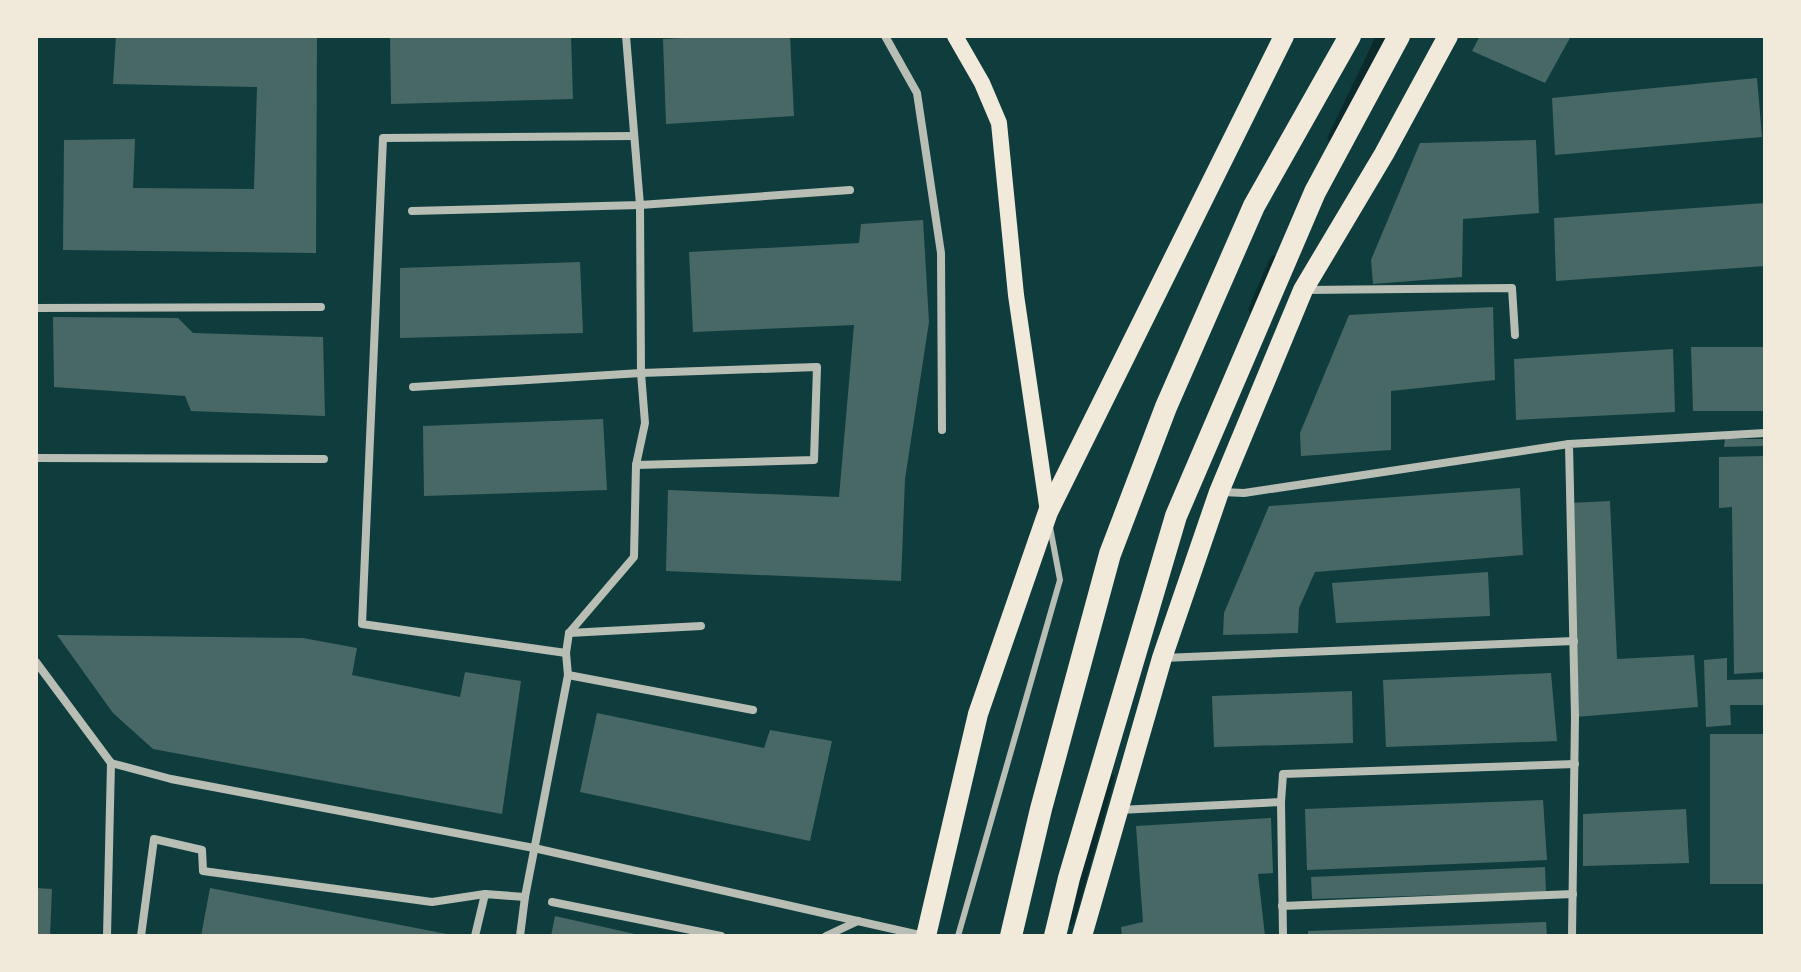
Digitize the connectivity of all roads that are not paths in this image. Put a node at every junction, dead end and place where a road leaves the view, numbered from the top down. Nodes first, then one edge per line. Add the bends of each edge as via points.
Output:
1 (626, 36) edge
2 (885, 36) edge
3 (955, 36) edge
4 (1284, 36) edge
5 (1350, 36) edge
6 (1399, 36) edge
7 (1448, 36) edge
8 (634, 136) junction
9 (850, 190) dead end
10 (640, 205) junction
11 (412, 211) dead end
12 (1303, 290) junction
13 (321, 307) dead end
14 (36, 308) edge
15 (1515, 335) dead end
16 (641, 373) junction
17 (413, 387) dead end
18 (942, 430) dead end
19 (1765, 433) edge
20 (1569, 444) junction
21 (36, 458) edge
22 (324, 459) dead end
23 (636, 465) junction
24 (1219, 492) junction
25 (1048, 512) junction
26 (701, 626) dead end
27 (569, 633) junction
28 (1574, 641) junction
29 (566, 653) junction
30 (1162, 658) junction
31 (36, 662) edge
32 (568, 675) junction
33 (753, 710) dead end
34 (111, 763) junction
35 (1575, 764) junction
36 (1281, 802) junction
37 (1117, 811) junction
38 (534, 848) junction
39 (485, 894) junction
40 (1573, 894) junction
41 (525, 897) junction
42 (552, 902) dead end
43 (1282, 906) junction
44 (860, 921) junction
45 (107, 936) edge
46 (141, 936) edge
47 (475, 936) edge
48 (520, 936) edge
49 (721, 936) edge
50 (826, 936) edge
51 (925, 936) edge
52 (958, 936) edge
53 (1011, 936) edge
54 (1055, 936) edge
55 (1082, 936) edge
56 (1283, 936) edge
57 (1572, 936) edge

1 - 8 street
2 - 18 street via 917,93 941,253
3 - 25 main road via 999,123 1016,295
4 - 25 main road
5 - 53 highway via 1254,206 1166,407 1110,554
6 - 54 highway via 1315,192 1176,516
7 - 12 main road
8 - 10 street
8 - 29 street via 383,138 362,624
9 - 10 street
10 - 11 street
10 - 16 street
12 - 15 street via 1512,288
12 - 24 main road
13 - 14 street
16 - 17 street
16 - 23 street via 645,423
16 - 23 street via 817,367 814,460
19 - 20 street
20 - 24 street via 1244,493
20 - 28 street
21 - 22 street
23 - 27 street via 634,557
24 - 30 main road
25 - 51 main road via 978,714
25 - 52 lane via 1060,580
26 - 27 street
27 - 29 street
28 - 30 street
28 - 35 street
29 - 32 street
30 - 37 main road
31 - 34 street
32 - 33 street
32 - 38 street
34 - 38 street
34 - 45 street
35 - 36 street via 1283,774
35 - 40 street
36 - 37 street
36 - 43 street
37 - 55 main road
38 - 41 street
38 - 44 street
39 - 41 street
39 - 46 street via 432,902 203,871 202,850 154,839
39 - 47 street
40 - 43 street
40 - 57 street
41 - 48 street
42 - 49 street
43 - 56 street
44 - 50 street
44 - 51 street

